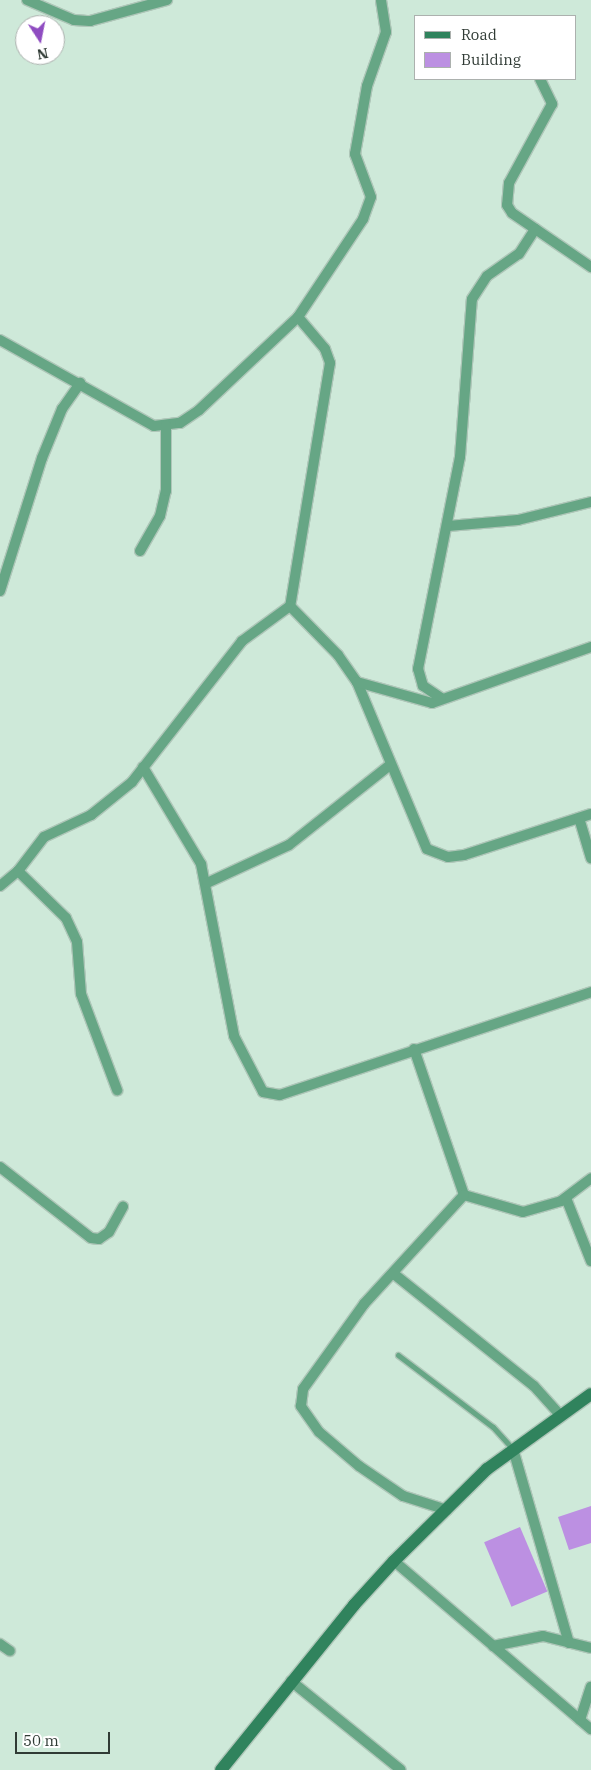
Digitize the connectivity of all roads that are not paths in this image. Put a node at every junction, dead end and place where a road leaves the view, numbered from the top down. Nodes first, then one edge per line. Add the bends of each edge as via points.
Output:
1 (27, 0) edge
2 (166, 0) edge
3 (381, 0) edge
4 (540, 80) edge
5 (535, 229) junction
6 (591, 267) edge
7 (298, 318) junction
8 (0, 340) edge
9 (80, 383) junction
10 (166, 426) junction
11 (591, 502) edge
12 (448, 526) junction
13 (140, 552) dead end
14 (0, 591) edge
15 (290, 606) junction
16 (591, 647) edge
17 (356, 682) junction
18 (441, 698) junction
19 (390, 765) junction
20 (143, 767) junction
21 (591, 814) edge
22 (578, 818) junction
23 (591, 858) edge
24 (18, 871) junction
25 (207, 883) junction
26 (0, 886) edge
27 (591, 992) edge
28 (414, 1049) junction
29 (117, 1090) dead end
30 (0, 1167) edge
31 (591, 1178) edge
32 (464, 1195) junction
33 (566, 1198) junction
34 (123, 1207) dead end
35 (591, 1261) edge
36 (394, 1274) junction
37 (398, 1355) dead end
38 (591, 1394) edge
39 (559, 1414) junction
40 (513, 1449) junction
41 (447, 1510) junction
42 (394, 1561) junction
43 (569, 1643) junction
44 (0, 1644) edge
45 (493, 1646) junction
46 (591, 1648) edge
47 (10, 1651) dead end
48 (291, 1681) junction
49 (591, 1687) edge
50 (580, 1720) junction
51 (591, 1729) edge
52 (221, 1770) edge
53 (401, 1770) edge

1 - 2 street via 74,20 90,21
3 - 7 street via 386,32 367,86 355,154 371,197 363,219
4 - 5 street via 552,104 506,195 512,213
5 - 6 street
5 - 12 street via 520,254 487,276 472,299 460,457
7 - 10 street via 190,418
7 - 15 street via 325,349 329,378 314,442
8 - 9 street
9 - 10 street via 128,415 154,426
9 - 14 street via 62,409 42,458
10 - 13 street via 166,491 160,516
11 - 12 street via 518,520
12 - 18 street via 437,558 418,670 423,686
15 - 17 street via 338,656
15 - 20 street via 242,641
16 - 18 street
17 - 18 street via 408,699 432,703
17 - 19 street
19 - 22 street via 427,849 438,855 464,855
19 - 25 street via 290,845
20 - 24 street via 111,802 44,837
20 - 25 street via 169,817 192,844
21 - 22 street
22 - 23 street
24 - 26 street
24 - 29 street via 66,918 77,942 81,994
25 - 28 street via 234,1036 257,1088 280,1095
27 - 28 street
28 - 32 street
30 - 34 street via 91,1238 99,1239 109,1232
31 - 33 street
32 - 33 street via 519,1212
32 - 36 street
33 - 35 street
36 - 39 street via 534,1386
36 - 41 street via 364,1304 303,1389 301,1406 320,1432 359,1466 403,1496
37 - 40 lane via 493,1427
38 - 39 street
39 - 40 street
40 - 41 street
40 - 43 street
41 - 42 street
42 - 45 street
42 - 48 street
43 - 45 street via 543,1636 515,1638
43 - 46 street
44 - 47 street
45 - 50 street
48 - 52 street
48 - 53 street
49 - 50 street
50 - 51 street

